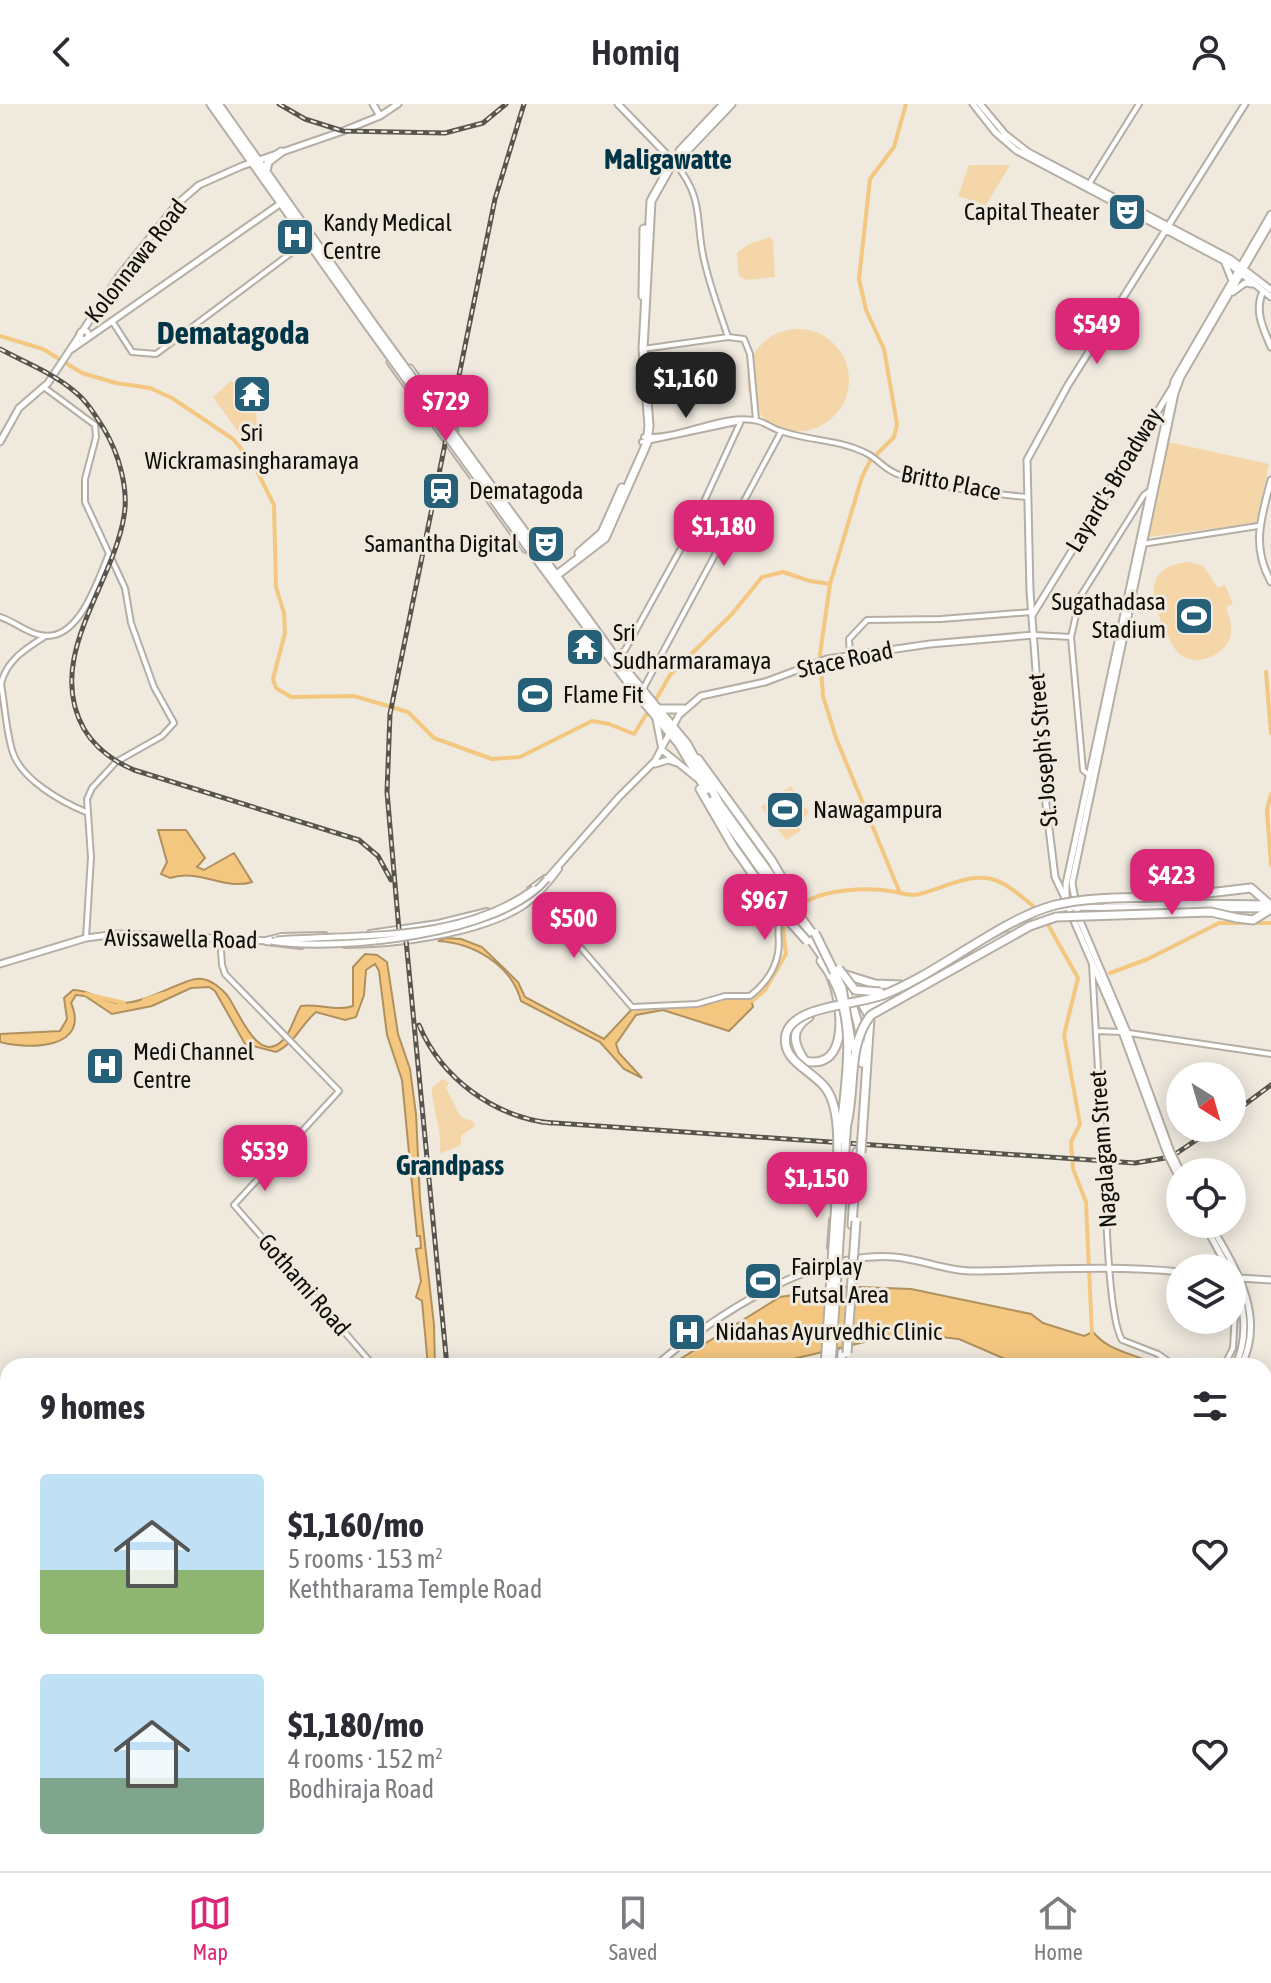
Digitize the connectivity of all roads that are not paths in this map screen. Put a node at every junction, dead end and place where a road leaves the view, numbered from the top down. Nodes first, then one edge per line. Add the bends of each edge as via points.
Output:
1 (211, 104) edge
2 (218, 104) edge
3 (373, 104) edge
4 (398, 104) edge
5 (618, 104) edge
6 (724, 104) edge
7 (731, 104) edge
8 (973, 104) edge
9 (980, 104) edge
10 (1139, 104) edge
11 (1245, 104) edge
12 (380, 116) junction
13 (245, 151) junction
14 (281, 152) junction
15 (255, 161) junction
16 (674, 161) junction
17 (242, 166) junction
18 (266, 171) junction
19 (1087, 186) junction
20 (283, 201) junction
21 (1271, 214) edge
22 (1271, 222) edge
23 (1167, 228) junction
24 (307, 241) junction
25 (1224, 261) junction
26 (1241, 269) junction
27 (1233, 284) junction
28 (1257, 285) junction
29 (1267, 289) edge
30 (1232, 293) junction
31 (1271, 297) edge
32 (360, 310) junction
33 (112, 321) junction
34 (80, 333) junction
35 (728, 337) junction
36 (86, 338) junction
37 (1271, 347) edge
38 (643, 349) junction
39 (68, 352) junction
40 (45, 388) junction
41 (1175, 388) junction
42 (426, 390) junction
43 (414, 397) junction
44 (756, 420) junction
45 (738, 422) junction
46 (781, 432) junction
47 (645, 440) junction
48 (0, 442) edge
49 (486, 473) junction
50 (1271, 480) edge
51 (474, 481) junction
52 (1152, 489) junction
53 (1027, 497) junction
54 (1139, 505) junction
55 (1147, 509) junction
56 (1258, 526) junction
57 (1146, 542) junction
58 (1139, 545) junction
59 (109, 555) junction
60 (550, 572) junction
61 (1271, 582) edge
62 (1032, 614) junction
63 (0, 617) edge
64 (1034, 635) junction
65 (44, 637) junction
66 (1071, 637) junction
67 (850, 655) junction
68 (615, 657) junction
69 (642, 691) junction
70 (647, 701) junction
71 (683, 709) junction
72 (656, 711) junction
73 (671, 729) junction
74 (662, 750) junction
75 (693, 755) junction
76 (681, 764) junction
77 (651, 766) junction
78 (1092, 775) junction
79 (698, 779) junction
80 (86, 812) junction
81 (1053, 865) junction
82 (561, 866) junction
83 (1066, 884) junction
84 (1254, 889) junction
85 (536, 896) junction
86 (1070, 903) junction
87 (1100, 906) junction
88 (1270, 906) edge
89 (1259, 909) junction
90 (793, 912) junction
91 (1036, 917) junction
92 (1082, 924) junction
93 (385, 932) junction
94 (815, 933) junction
95 (220, 937) junction
96 (86, 938) junction
97 (267, 941) junction
98 (386, 943) junction
99 (1092, 963) junction
100 (0, 964) edge
101 (947, 966) junction
102 (841, 974) junction
103 (832, 977) junction
104 (901, 985) junction
105 (849, 998) junction
106 (884, 999) junction
107 (867, 1008) junction
108 (870, 1025) junction
109 (1096, 1031) junction
110 (1125, 1033) junction
111 (862, 1051) junction
112 (1271, 1054) edge
113 (847, 1124) junction
114 (860, 1137) junction
115 (859, 1152) junction
116 (1172, 1158) edge
117 (836, 1204) junction
118 (853, 1206) junction
119 (854, 1223) junction
120 (829, 1263) junction
121 (1111, 1268) junction
122 (1166, 1271) edge
123 (1246, 1278) edge
124 (1256, 1279) junction
125 (1271, 1280) edge
126 (1246, 1285) edge
127 (1246, 1303) edge
128 (1234, 1334) edge
129 (1244, 1334) edge
130 (367, 1358) edge
131 (666, 1358) edge
132 (826, 1358) edge
133 (832, 1358) edge
134 (844, 1358) edge
135 (1164, 1358) edge
136 (1228, 1358) edge
137 (1238, 1358) edge
138 (1243, 1358) edge

1 - 13 highway
2 - 15 highway
3 - 12 main road
4 - 12 main road, Kolonnawa Road
5 - 16 main road
6 - 16 highway
7 - 16 highway
8 - 19 main road via 1017,151
9 - 19 main road via 1012,141
10 - 19 street
11 - 23 main road, St. Joseph's Street
12 - 14 main road, Kolonnawa Road
13 - 15 highway
13 - 17 highway
14 - 15 main road, Kolonnawa Road
14 - 18 highway via 268,162
15 - 17 main road, Kolonnawa Road
15 - 18 highway
15 - 20 highway
16 - 35 street via 697,200 705,264
16 - 38 highway via 651,201
16 - 47 highway via 656,182 646,207 639,344
17 - 34 main road, Kolonnawa Road via 205,181 176,205
18 - 20 highway
19 - 23 main road
20 - 24 highway
20 - 32 highway
20 - 33 main road
21 - 26 main road
22 - 26 main road
23 - 25 main road
23 - 26 main road
23 - 53 main road, St. Joseph's Street via 1047,421 1027,460
24 - 32 highway
24 - 33 street via 156,354 132,352
25 - 26 main road
25 - 27 main road
26 - 27 main road
26 - 28 main road
26 - 29 main road
26 - 30 main road
27 - 41 main road via 1177,376
28 - 29 main road
28 - 30 main road via 1245,283
29 - 31 main road
29 - 37 main road via 1259,298 1260,321
30 - 41 main road
32 - 42 main road
32 - 43 main road
32 - 60 highway, bridge
33 - 36 main road
34 - 36 main road via 86,331
34 - 39 main road, Kolonnawa Road
35 - 38 street
35 - 44 street via 744,339 750,354
36 - 39 main road
38 - 47 highway
39 - 40 main road, Kolonnawa Road
40 - 48 main road, Kolonnawa Road via 19,408
40 - 59 street via 95,425 84,499
41 - 52 main road
41 - 62 main road, Layard's Broadway via 1165,396
42 - 43 main road via 424,400
42 - 49 main road
43 - 51 main road
44 - 45 street
44 - 46 street, Britto Place
45 - 47 street
45 - 68 street via 690,532 625,650
46 - 53 street, Britto Place via 870,455 898,475 962,490
46 - 69 street
47 - 60 highway via 602,533
49 - 51 main road via 479,472
49 - 60 main road
50 - 56 main road
51 - 60 main road
52 - 54 street
52 - 55 main road
52 - 57 main road
53 - 62 main road, St. Joseph's Street
54 - 55 main road
54 - 66 street via 1080,597
55 - 58 main road
56 - 57 street
56 - 61 main road via 1260,558
57 - 58 street
57 - 78 main road
58 - 78 main road
59 - 65 street via 77,619 60,633
59 - 80 street via 125,588 131,623 154,687 174,723 162,736 116,762 92,788
60 - 68 highway
60 - 70 highway
62 - 64 main road, St. Joseph's Street
62 - 67 street via 867,620 849,639
63 - 65 street
64 - 66 street
64 - 67 main road, Stace Road
64 - 81 main road, St. Joseph's Street
65 - 80 street via 19,654 3,676 12,752 49,794
66 - 78 street via 1083,770
67 - 71 main road, Stace Road via 705,694
68 - 69 highway
69 - 70 highway
70 - 72 highway
71 - 72 highway
71 - 73 main road
72 - 73 highway
72 - 74 main road
73 - 74 main road
73 - 75 highway
73 - 79 highway
74 - 76 main road
74 - 77 main road
75 - 90 highway
75 - 94 highway via 772,861
76 - 77 main road via 668,760
76 - 79 main road
77 - 82 main road
78 - 83 main road
78 - 86 main road
79 - 90 highway
79 - 103 highway, bridge via 733,846
80 - 96 street via 91,857
81 - 83 main road, St. Joseph's Street
81 - 86 main road, St. Joseph's Street via 1059,889
82 - 85 street
82 - 93 street via 489,910
82 - 97 main road, Avissawella Road, bridge via 516,906 467,924 362,941
83 - 86 main road
84 - 88 highway
84 - 89 highway
84 - 101 highway, bridge via 1056,905 1028,916
85 - 90 street via 632,1007 750,996 775,966 778,925
85 - 98 street via 491,921
86 - 87 main road
86 - 89 main road
86 - 91 main road, bridge
86 - 92 main road
86 - 99 main road
87 - 89 main road
87 - 92 main road
88 - 89 highway
89 - 101 highway, bridge via 1249,921 1211,912 1056,917
90 - 102 highway
90 - 105 highway
91 - 104 main road
91 - 106 main road
92 - 110 main road
93 - 97 street
93 - 98 street
94 - 101 highway, bridge via 851,986 864,993 884,991
94 - 113 highway, bridge via 838,976 849,1014
95 - 96 main road, Avissawella Road
95 - 97 main road, Avissawella Road
95 - 130 street, Gothami Road via 225,974 339,1091 234,1205
96 - 100 main road, Avissawella Road
97 - 98 street via 285,946
99 - 109 street, Nagalagam Street
99 - 110 main road
101 - 103 highway, bridge via 874,1003 861,1004 843,1008 835,1010 819,1013 806,1019 794,1039 805,1061 826,1058 841,1034 840,1017 838,1008
101 - 113 highway, bridge via 879,1008 862,1026
101 - 117 highway, bridge via 884,995 805,1014 789,1029 790,1055 823,1084 834,1105
102 - 104 highway
102 - 107 highway
103 - 117 highway, bridge via 848,1050
104 - 107 main road
105 - 107 main road
105 - 111 highway
106 - 107 main road
106 - 108 main road
107 - 108 highway
107 - 111 main road
108 - 114 highway
109 - 110 street
109 - 121 street, Nagalagam Street, bridge
110 - 112 street
110 - 116 main road, bridge
111 - 114 highway
113 - 133 highway, bridge
114 - 115 highway, bridge
115 - 118 highway
115 - 119 highway
117 - 132 highway, bridge
118 - 119 highway
118 - 120 street via 832,1219
119 - 134 highway, bridge
120 - 121 main road via 887,1257 958,1271
120 - 131 main road via 740,1303
121 - 122 main road
121 - 135 street, Nagalagam Street via 1119,1335
123 - 124 main road
124 - 125 main road
124 - 126 main road
127 - 138 main road via 1250,1330
128 - 136 street
129 - 137 main road

